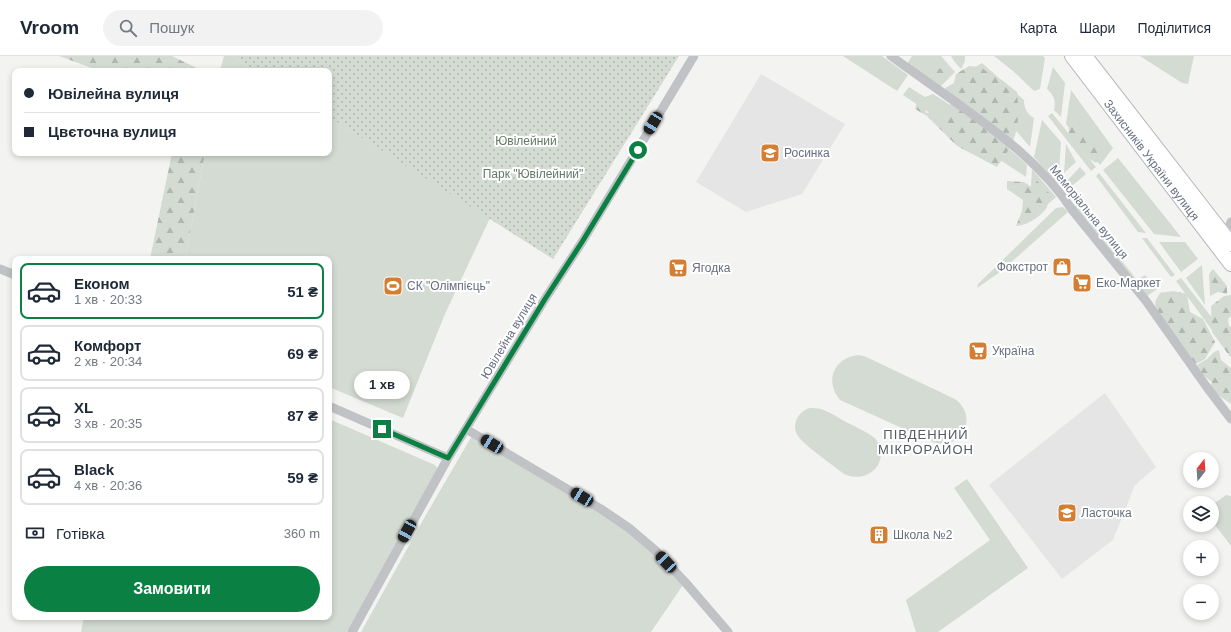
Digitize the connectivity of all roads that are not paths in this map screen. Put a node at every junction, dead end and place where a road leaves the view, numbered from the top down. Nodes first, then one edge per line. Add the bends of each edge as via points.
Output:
1 (694, 56) edge
2 (891, 56) edge
3 (1072, 56) edge
4 (1086, 56) edge
5 (1231, 222) edge
6 (1228, 240) edge
7 (1231, 264) edge
8 (0, 269) edge
9 (12, 274) edge
10 (332, 407) edge
11 (1231, 419) edge
12 (466, 429) junction
13 (448, 458) junction
14 (352, 632) edge
15 (728, 632) edge

1 - 12 street, Ювілейна вулиця
2 - 11 street, Меморіальна вулиця via 989,126 1031,160 1143,297
3 - 7 highway, Захисників України вулиця
4 - 6 highway, Захисників України вулиця
5 - 6 street
8 - 9 street
10 - 13 street
12 - 13 street, Ювілейна вулиця
12 - 15 street via 629,528 656,551
13 - 14 street, Ювілейна вулиця

